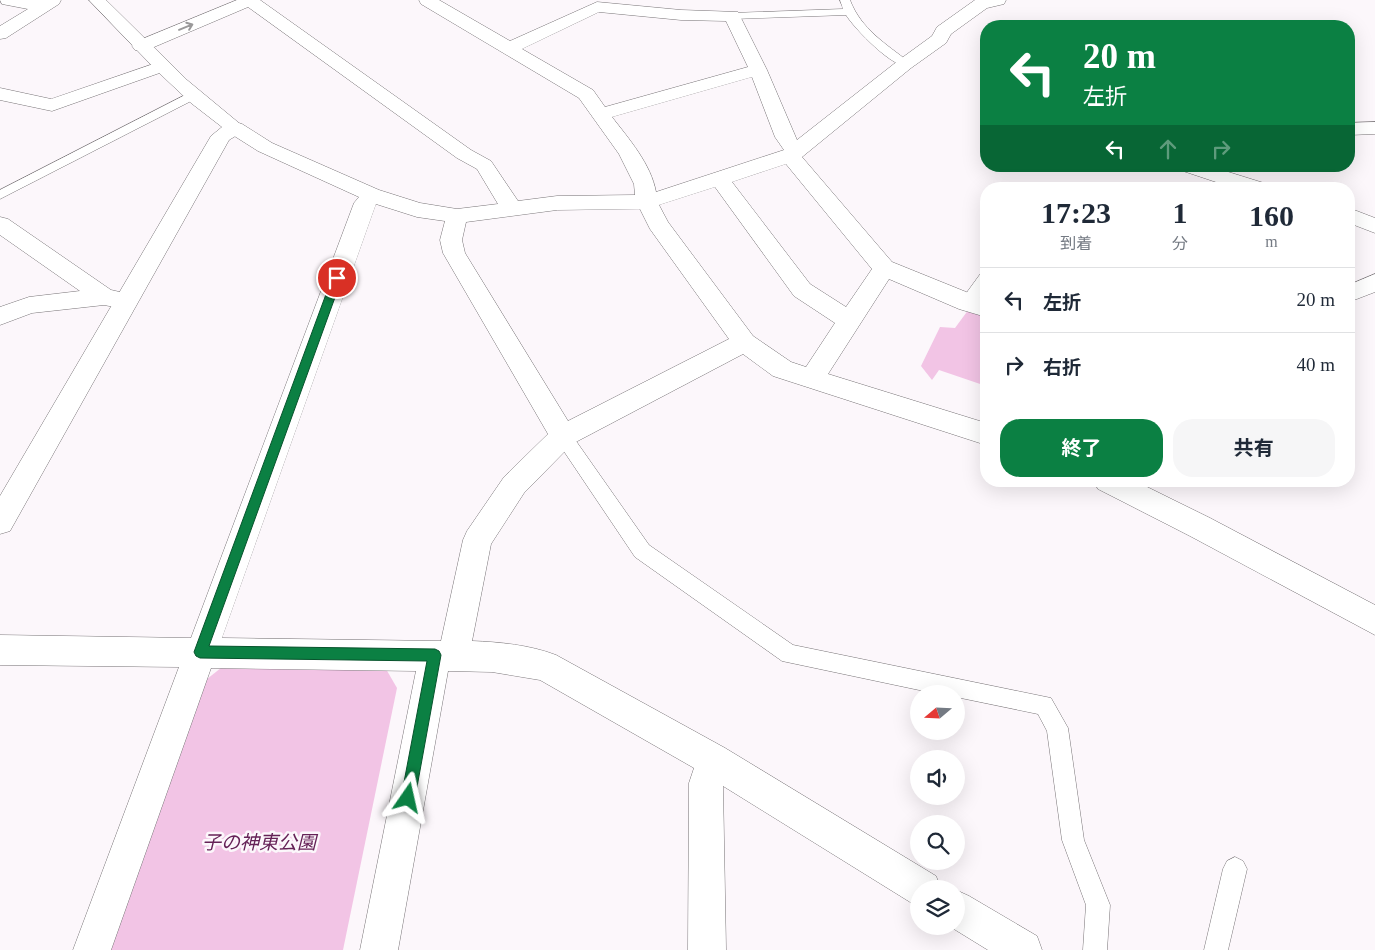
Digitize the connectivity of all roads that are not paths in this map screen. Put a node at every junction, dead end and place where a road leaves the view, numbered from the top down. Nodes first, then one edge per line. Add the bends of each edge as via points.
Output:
1 (8, 0) edge
2 (97, 0) edge
3 (252, 0) edge
4 (429, 0) edge
5 (782, 0) edge
6 (845, 0) edge
7 (985, 1) edge
8 (47, 3) edge
9 (598, 4) edge
10 (848, 12) junction
11 (784, 14) junction
12 (732, 16) junction
13 (0, 34) edge
14 (141, 46) junction
15 (508, 49) junction
16 (905, 64) junction
17 (162, 66) junction
18 (758, 70) junction
19 (0, 94) edge
20 (193, 95) junction
21 (601, 114) junction
22 (235, 128) junction
23 (1375, 128) edge
24 (1355, 130) edge
25 (793, 154) junction
26 (1206, 172) edge
27 (720, 180) junction
28 (1238, 182) edge
29 (0, 195) edge
30 (372, 195) junction
31 (647, 202) junction
32 (513, 210) junction
33 (457, 216) junction
34 (1355, 218) edge
35 (0, 224) edge
36 (1375, 226) edge
37 (884, 268) junction
38 (115, 299) junction
39 (977, 306) edge
40 (0, 316) edge
41 (849, 321) junction
42 (744, 342) junction
43 (811, 379) junction
44 (980, 432) edge
45 (563, 436) junction
46 (1120, 487) edge
47 (0, 522) edge
48 (1375, 621) edge
49 (0, 650) edge
50 (200, 652) junction
51 (444, 655) junction
52 (713, 760) junction
53 (1235, 869) dead end
54 (910, 881) edge
55 (965, 915) edge
56 (92, 950) edge
57 (379, 950) edge
58 (707, 950) edge
59 (1023, 950) edge
60 (1095, 950) edge
61 (1216, 950) edge

1 - 8 street
2 - 14 street
14 -> 3 street
3 - 32 street via 484,166
4 - 15 street
5 - 11 lane
6 - 10 lane
7 - 16 street
8 - 13 street
9 - 12 street via 681,15
9 - 15 street
10 - 11 lane
10 - 16 lane via 864,31
11 - 12 lane
12 - 18 street
14 - 17 street
15 - 21 street via 586,94
16 - 25 street
17 - 19 street via 52,105
17 - 20 street
18 - 21 street
18 - 25 street
20 - 22 street
20 - 29 lane
21 - 31 street via 629,153 644,184
22 - 30 street via 266,147
22 - 38 street via 221,136
23 - 24 street
25 - 27 street
25 - 37 street
26 - 28 street
27 - 31 street
27 - 41 street via 802,290
30 - 33 street via 417,210
30 - 50 street via 365,203
31 - 32 street via 557,203
31 - 42 street via 658,224
32 - 33 street
33 - 45 street via 451,240 454,253
34 - 36 street
35 - 38 street
37 - 39 street
37 - 41 street
38 - 40 street via 29,305
38 - 47 street
41 - 43 street
42 - 43 street via 782,369
42 - 45 street
43 - 44 street
45 - 51 street via 514,485 477,540
45 - 60 lane via 642,551 789,654 1044,705 1057,728 1073,840 1098,905
46 - 48 street
49 - 50 street
50 - 51 street
50 - 56 street
51 - 52 street via 492,657 545,666
51 - 57 street
52 - 54 street
52 - 58 street via 706,783
53 - 61 lane
55 - 59 street

